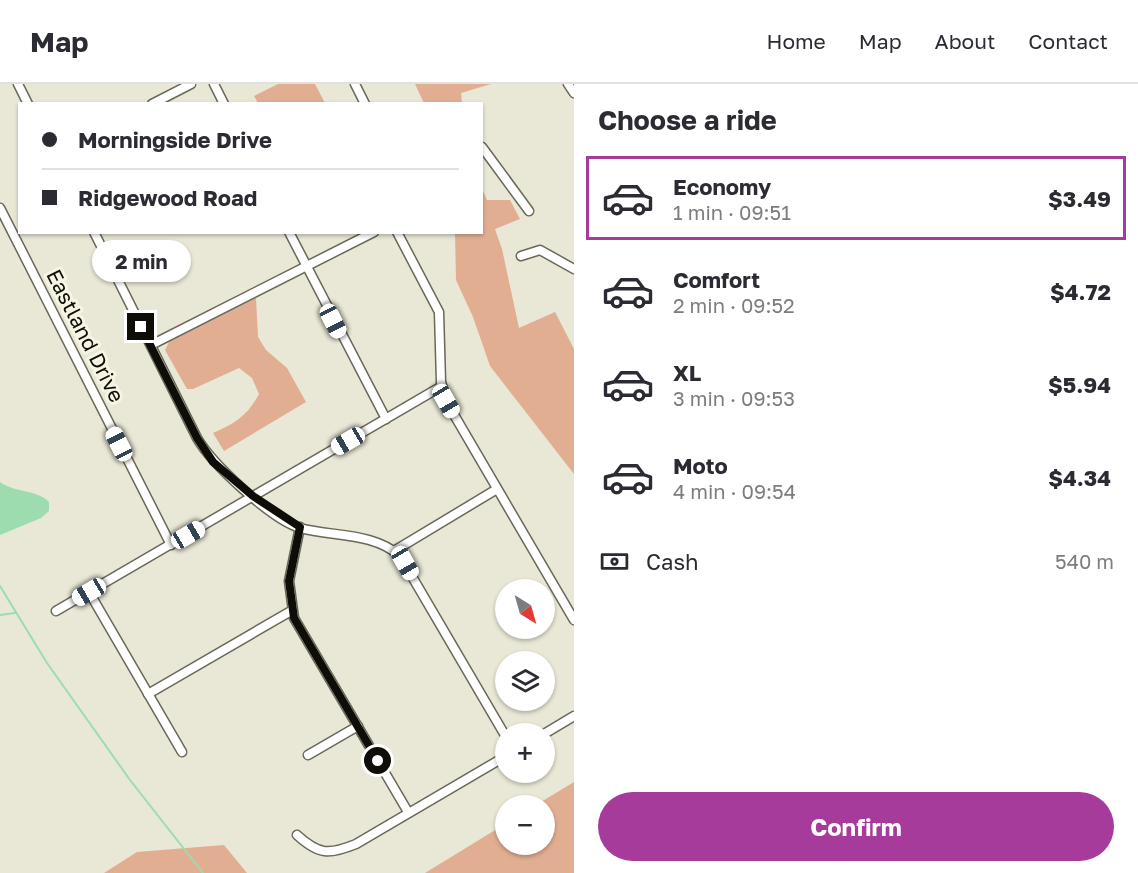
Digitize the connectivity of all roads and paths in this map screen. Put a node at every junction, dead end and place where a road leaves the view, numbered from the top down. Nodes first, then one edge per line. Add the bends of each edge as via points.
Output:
1 (18, 84) edge
2 (191, 84) edge
3 (214, 84) edge
4 (355, 84) edge
5 (568, 84) edge
6 (574, 93) edge
7 (27, 102) edge
8 (156, 102) edge
9 (223, 102) edge
10 (364, 102) edge
11 (483, 148) edge
12 (0, 208) edge
13 (529, 211) dead end
14 (4, 225) edge
15 (95, 234) edge
16 (290, 234) edge
17 (370, 234) edge
18 (398, 234) edge
19 (521, 256) dead end
20 (306, 267) junction
21 (574, 269) edge
22 (150, 345) junction
23 (442, 386) junction
24 (386, 419) junction
25 (497, 489) junction
26 (253, 496) junction
27 (300, 527) junction
28 (171, 545) junction
29 (394, 551) junction
30 (89, 592) junction
31 (56, 611) dead end
32 (291, 611) junction
33 (574, 620) edge
34 (148, 694) junction
35 (574, 716) edge
36 (498, 723) edge
37 (358, 726) junction
38 (555, 727) edge
39 (182, 752) dead end
40 (308, 755) dead end
41 (495, 762) edge
42 (408, 812) junction
43 (297, 835) dead end

1 - 7 street
2 - 8 street
3 - 9 street
4 - 10 street
5 - 6 street
11 - 13 street
12 - 14 street, Eastland Drive
14 - 28 street, Eastland Drive
15 - 22 street
16 - 20 street
17 - 20 street
18 - 23 street via 439,312
19 - 21 street via 540,250
20 - 22 street
20 - 24 street
22 - 26 street via 207,454
23 - 24 street
23 - 25 street via 446,401
24 - 26 street
25 - 29 street
25 - 33 street
26 - 27 street
26 - 28 street
27 - 29 street via 348,535
27 - 32 street via 291,563
28 - 30 street
29 - 36 street via 405,563
30 - 31 street
30 - 34 street
32 - 34 street
32 - 37 street
34 - 39 street
35 - 38 street
37 - 40 street
37 - 42 street
41 - 42 street
42 - 43 street via 338,852 310,847

